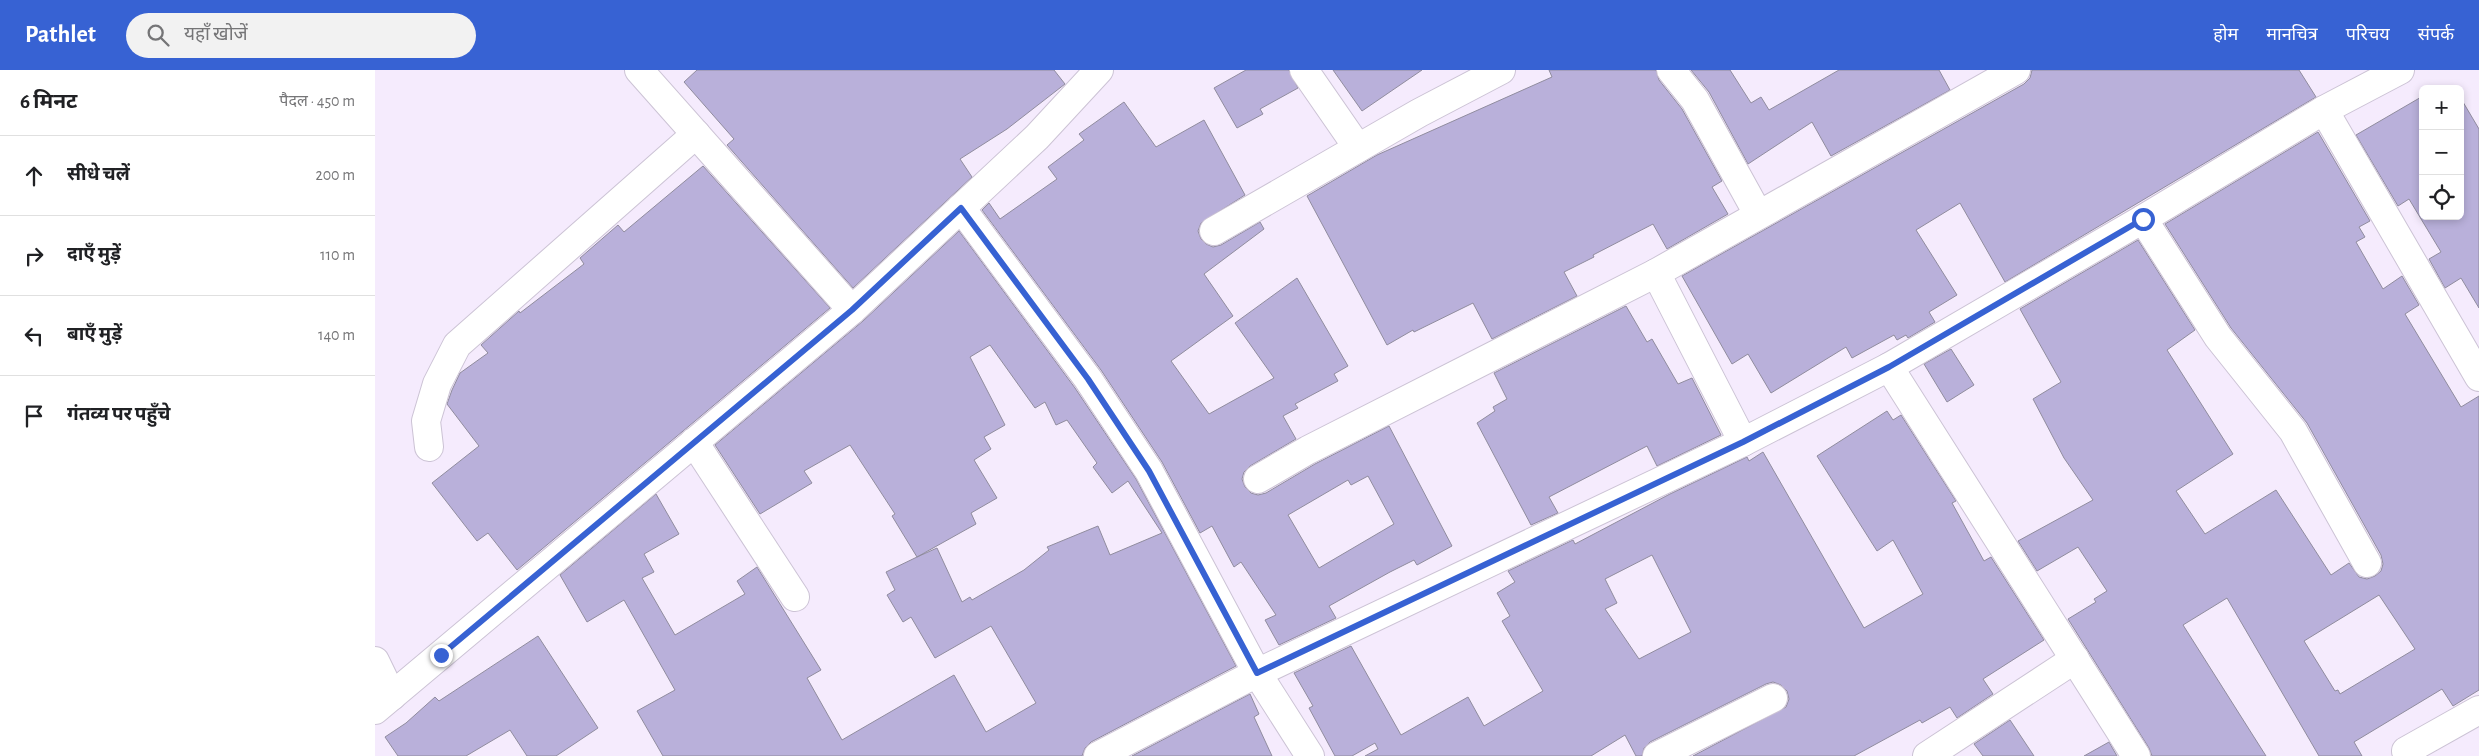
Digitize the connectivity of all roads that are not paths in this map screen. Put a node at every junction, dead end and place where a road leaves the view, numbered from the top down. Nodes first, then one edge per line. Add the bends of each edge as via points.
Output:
1 (1099, 70) edge
2 (1304, 70) edge
3 (1501, 70) edge
4 (1671, 70) edge
5 (2016, 70) edge
6 (2400, 70) edge
7 (653, 75) edge
8 (2324, 110) junction
9 (696, 134) junction
10 (1358, 148) junction
11 (961, 208) junction
12 (1757, 214) junction
13 (2143, 219) junction
14 (1214, 231) dead end
15 (1656, 273) junction
16 (852, 310) junction
17 (1889, 367) junction
18 (2479, 377) edge
19 (694, 442) junction
20 (1743, 442) junction
21 (429, 447) dead end
22 (1258, 479) dead end
23 (2367, 563) dead end
24 (795, 597) dead end
25 (2075, 660) junction
26 (375, 661) edge
27 (1257, 673) junction
28 (1773, 698) dead end
29 (383, 703) edge
30 (2479, 710) edge
31 (1098, 756) edge
32 (1310, 756) edge
33 (1657, 756) edge
34 (1927, 756) edge
35 (2135, 756) edge
36 (2410, 756) edge

1 - 11 street via 1037,137
2 - 10 street
3 - 10 street
4 - 12 street via 1695,100
5 - 12 street
6 - 8 street
7 - 9 street
8 - 13 street
8 - 18 street
9 - 16 street
9 - 21 street via 457,345 437,384 426,421
10 - 14 street
11 - 16 street
11 - 27 street via 1088,379 1149,471
12 - 15 street
13 - 17 street
13 - 23 street via 2218,338 2293,431
15 - 20 street
15 - 22 street via 1308,450
16 - 19 street
17 - 20 street
17 - 25 street
19 - 24 street
19 - 29 street
20 - 27 street
25 - 34 street
25 - 35 street
26 - 29 street
27 - 31 street
27 - 32 street
28 - 33 street
30 - 36 street via 2406,751

